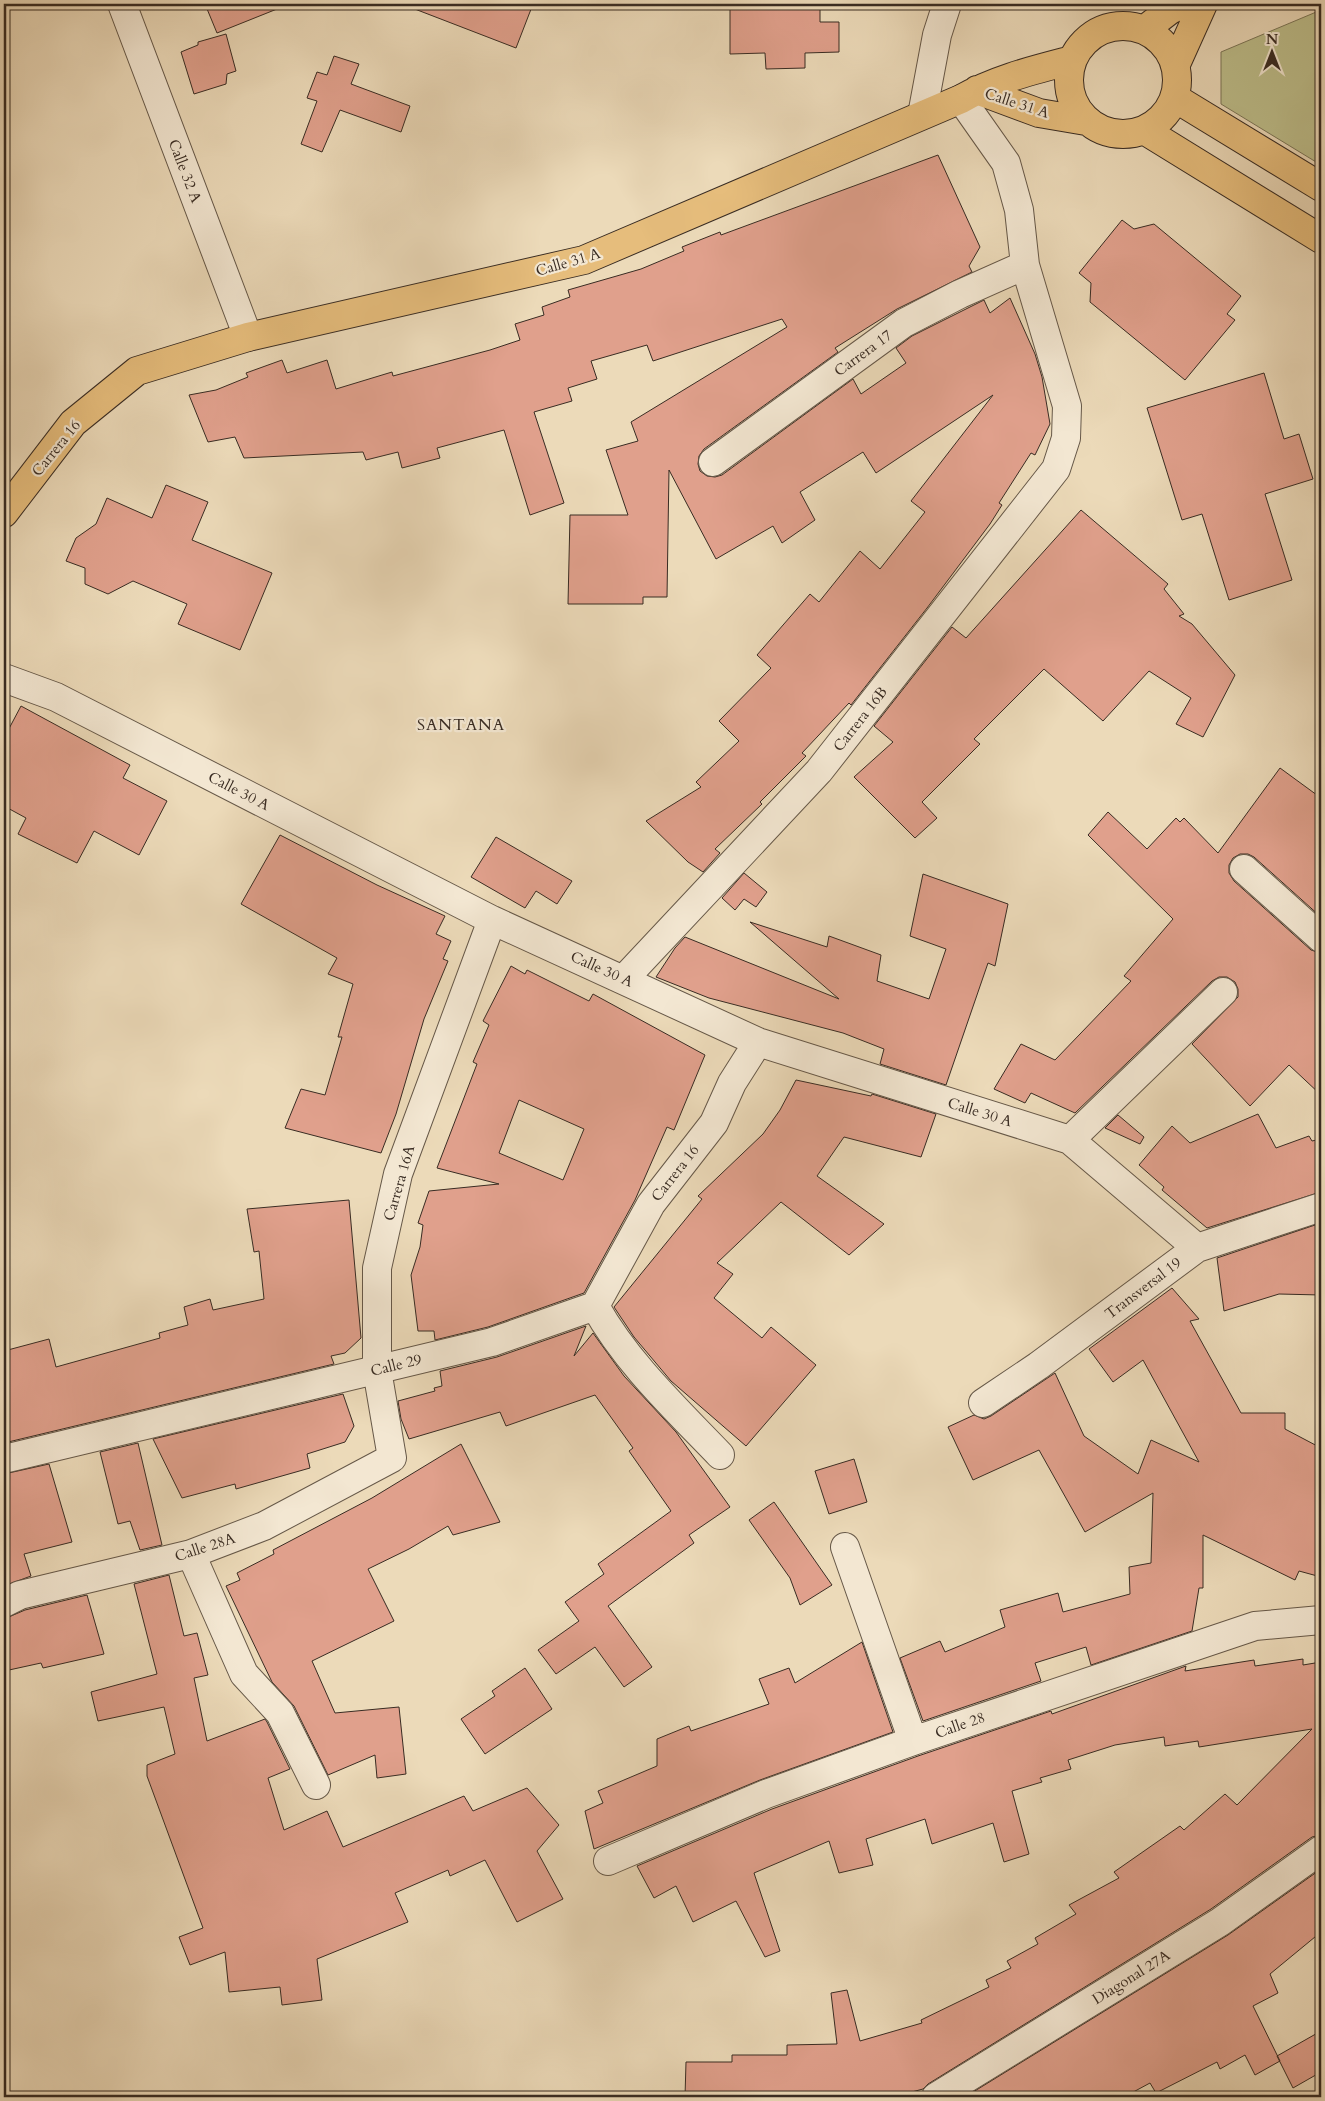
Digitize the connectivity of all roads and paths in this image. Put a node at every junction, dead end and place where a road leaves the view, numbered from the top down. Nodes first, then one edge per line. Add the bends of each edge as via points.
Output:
1 (122, 4) edge
2 (947, 4) edge
3 (1182, 4) edge
4 (1203, 4) edge
5 (1144, 30) junction
6 (1072, 60) junction
7 (1176, 64) junction
8 (969, 94) junction
9 (1175, 98) junction
10 (922, 115) junction
11 (1086, 120) junction
12 (1144, 130) junction
13 (1321, 187) edge
14 (1321, 239) edge
15 (1025, 265) junction
16 (248, 338) junction
17 (138, 370) joint
18 (713, 462) dead end
19 (4, 513) edge
20 (4, 678) edge
21 (1244, 870) dead end
22 (492, 920) junction
23 (1321, 938) edge
24 (624, 979) junction
25 (1223, 992) dead end
26 (758, 1042) junction
27 (1070, 1140) junction
28 (1321, 1208) edge
29 (1196, 1248) junction
30 (594, 1306) junction
31 (377, 1370) junction
32 (982, 1403) dead end
33 (720, 1455) dead end
34 (392, 1458) joint
35 (4, 1459) edge
36 (845, 1547) dead end
37 (191, 1554) junction
38 (4, 1603) edge
39 (1321, 1620) edge
40 (913, 1741) junction
41 (316, 1785) dead end
42 (1321, 1850) edge
43 (608, 1861) dead end
44 (936, 2097) edge

1 - 16 street, Calle 32 A
2 - 10 street via 936,35
3 - 5 main road
4 - 7 main road
5 - 6 main road via 1132,26 1103,29 1090,36
5 - 7 main road via 1160,39
6 - 8 main road, Calle 31 A via 1024,72
6 - 11 main road via 1068,76 1070,92 1076,108
7 - 9 main road
8 - 10 main road, Calle 31 A
8 - 11 main road, Calle 31 A via 1039,113
8 - 15 street, Carrera 16B via 1006,163 1019,210
9 - 12 main road via 1163,118
9 - 13 main road
10 - 16 main road, Calle 31 A via 584,260
11 - 12 main road via 1113,133 1129,134
12 - 14 main road
15 - 18 street, Carrera 17 via 904,323
15 - 24 street, Carrera 16B via 1067,406 1066,438 1056,469 819,771
16 - 17 main road, Calle 31 A
17 - 19 main road, Carrera 16 via 73,423
20 - 22 street, Calle 30 A via 56,697
21 - 23 street
22 - 24 street, Calle 30 A
22 - 31 street, Carrera 16A via 398,1174 377,1268
24 - 26 street, Calle 30 A
25 - 27 street
26 - 27 street, Calle 30 A
26 - 30 street, Carrera 16 via 732,1083 714,1123 651,1204
27 - 29 street, Calle 30 A
28 - 29 street, Transversal 19
29 - 32 street, Transversal 19 via 1038,1366
30 - 31 street, Calle 29 via 492,1342
30 - 33 street via 610,1334
31 - 34 street, Carrera 16A
31 - 35 street, Calle 29
34 - 37 street, Calle 28A via 264,1526
36 - 40 street
37 - 38 street, Calle 28A via 20,1595
37 - 41 street via 244,1674 280,1713
39 - 40 street, Calle 28 via 1255,1626
40 - 43 street, Calle 28 via 766,1794
42 - 44 street, Diagonal 27A via 1220,1922

